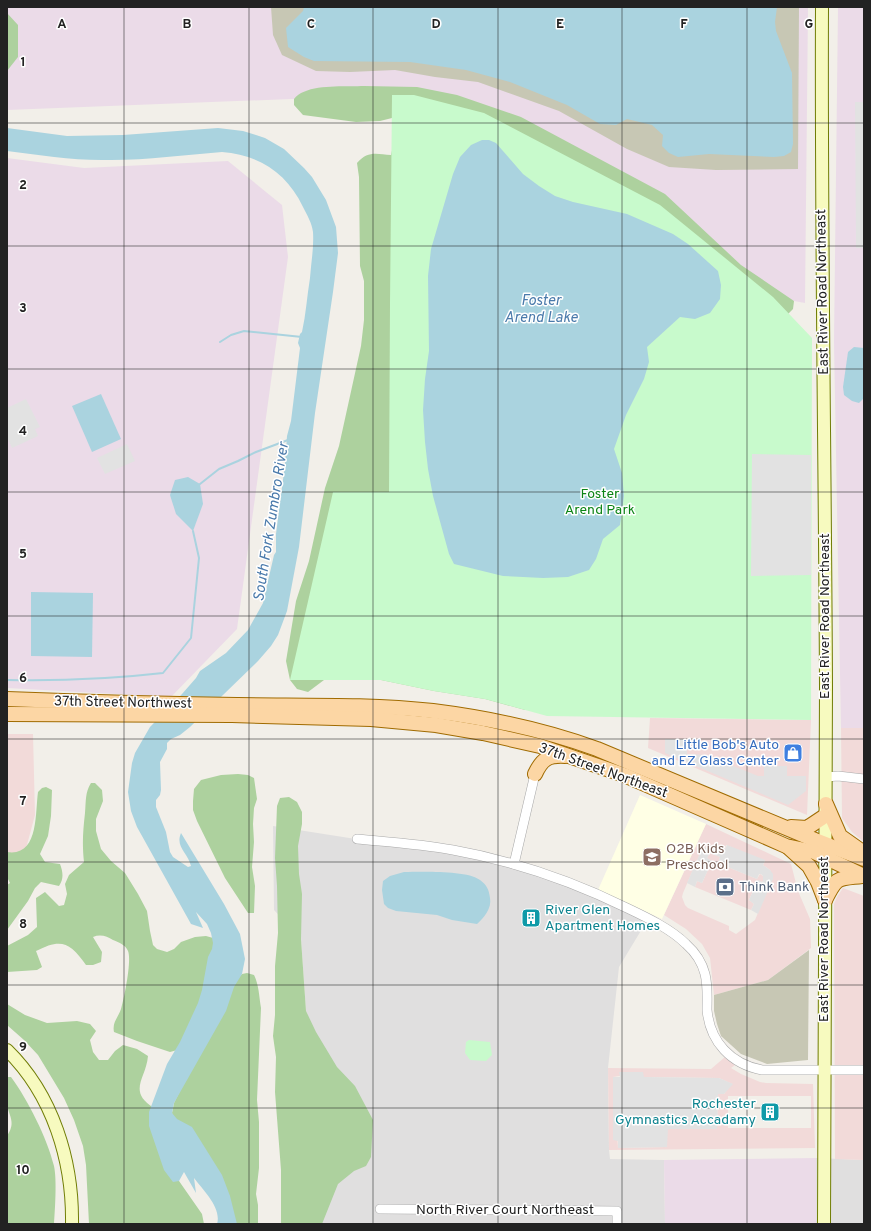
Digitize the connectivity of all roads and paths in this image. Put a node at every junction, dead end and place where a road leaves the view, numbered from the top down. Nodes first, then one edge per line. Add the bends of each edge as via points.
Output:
1 (822, 7) edge
2 (7, 699) edge
3 (133, 709) junction
4 (236, 710) junction
5 (7, 714) edge
6 (516, 740) junction
7 (590, 763) junction
8 (535, 774) junction
9 (826, 777) junction
10 (864, 779) edge
11 (826, 810) junction
12 (780, 825) junction
13 (357, 839) dead end
14 (786, 846) junction
15 (825, 850) junction
16 (864, 854) edge
17 (864, 859) edge
18 (514, 864) junction
19 (863, 876) edge
20 (825, 900) junction
21 (7, 1050) edge
22 (824, 1070) junction
23 (864, 1070) edge
24 (380, 1209) dead end
25 (72, 1224) edge
26 (617, 1224) edge
27 (824, 1224) edge

1 - 9 street, East River Road Northeast
2 - 3 main road, 37th Street Northwest
3 - 4 main road, 37th Street Northwest
3 - 5 main road, 37th Street Northwest
4 - 6 main road, 37th Street Northeast via 401,721
4 - 12 main road, 37th Street Northeast via 395,709 433,712 508,724 590,746
6 - 7 main road, 37th Street Northeast
6 - 8 main road via 534,760
7 - 8 main road via 565,756 551,757 540,764
7 - 14 main road, 37th Street Northeast via 624,775
8 - 18 street
9 - 10 street
9 - 11 street, East River Road Northeast
11 - 12 main road via 807,828
11 - 15 street, East River Road Northeast
11 - 16 main road via 840,836
12 - 15 main road, 37th Street Northeast
13 - 18 street via 452,849
14 - 15 main road, 37th Street Northeast via 814,852
14 - 20 main road via 809,866
15 - 17 main road, 37th Street Northeast
15 - 19 main road, 37th Street Northeast
15 - 20 street, East River Road Northeast
18 - 22 street via 562,879 602,896 643,916 682,940 702,965 712,1033 722,1049 730,1055 746,1065 762,1070
19 - 20 main road via 840,879 832,886
20 - 22 street, East River Road Northeast
21 - 25 street via 31,1078 55,1126 69,1174
22 - 23 street
22 - 27 street, East River Road Northeast
24 - 26 street, North River Court Northeast via 617,1211

